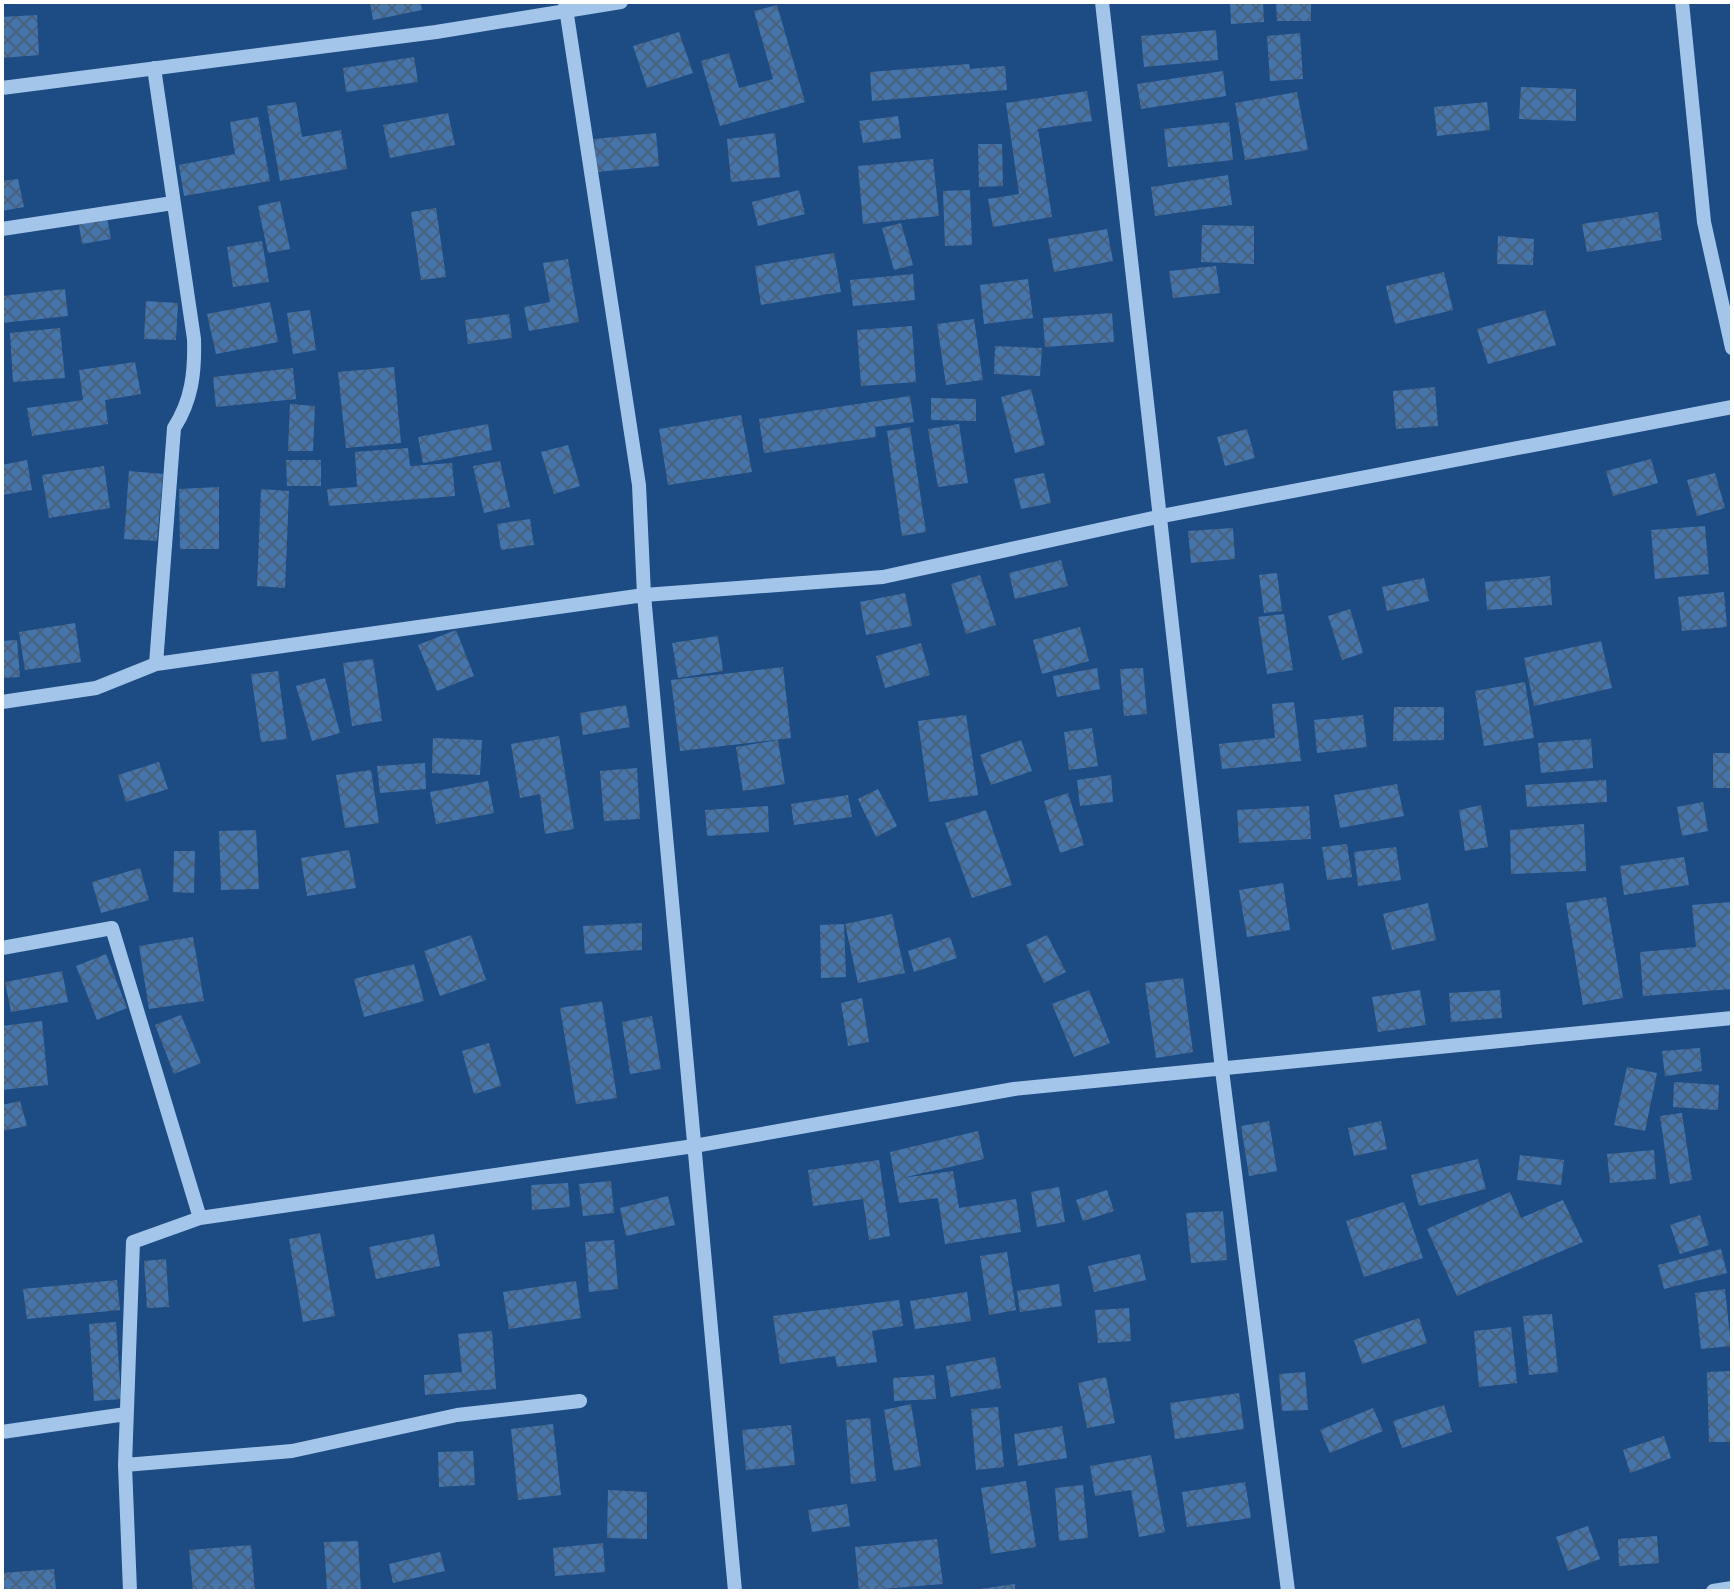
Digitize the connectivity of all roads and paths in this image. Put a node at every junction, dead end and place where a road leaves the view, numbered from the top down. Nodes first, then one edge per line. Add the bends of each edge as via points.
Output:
1 (621, 2) edge
2 (1102, 2) edge
3 (1682, 2) edge
4 (564, 7) edge
5 (154, 68) junction
6 (2, 88) edge
7 (173, 203) junction
8 (2, 229) edge
9 (1732, 348) edge
10 (1732, 407) edge
11 (1162, 516) junction
12 (644, 595) junction
13 (156, 664) junction
14 (2, 702) edge
15 (2, 948) edge
16 (1732, 1018) edge
17 (1222, 1070) junction
18 (694, 1146) junction
19 (200, 1218) junction
20 (580, 1401) dead end
21 (126, 1414) junction
22 (2, 1432) edge
23 (125, 1465) junction
24 (1732, 1588) edge
25 (130, 1591) edge
26 (735, 1591) edge
27 (1288, 1591) edge
28 (1713, 1591) edge

1 - 4 street
2 - 11 street via 1132,296
3 - 9 street via 1704,222
4 - 5 street
4 - 12 street via 639,485
5 - 6 street
5 - 7 street
7 - 8 street
7 - 13 street via 195,369 186,408 174,428
10 - 11 street
11 - 12 street via 883,577
11 - 17 street
12 - 13 street
12 - 18 street
13 - 14 street via 96,688
15 - 19 street via 112,928
16 - 17 street
17 - 18 street via 1014,1089
17 - 27 street
18 - 19 street
18 - 26 street
19 - 21 street via 133,1242
20 - 23 street via 457,1415 292,1451
21 - 22 street
21 - 23 street
23 - 25 street
24 - 28 street

